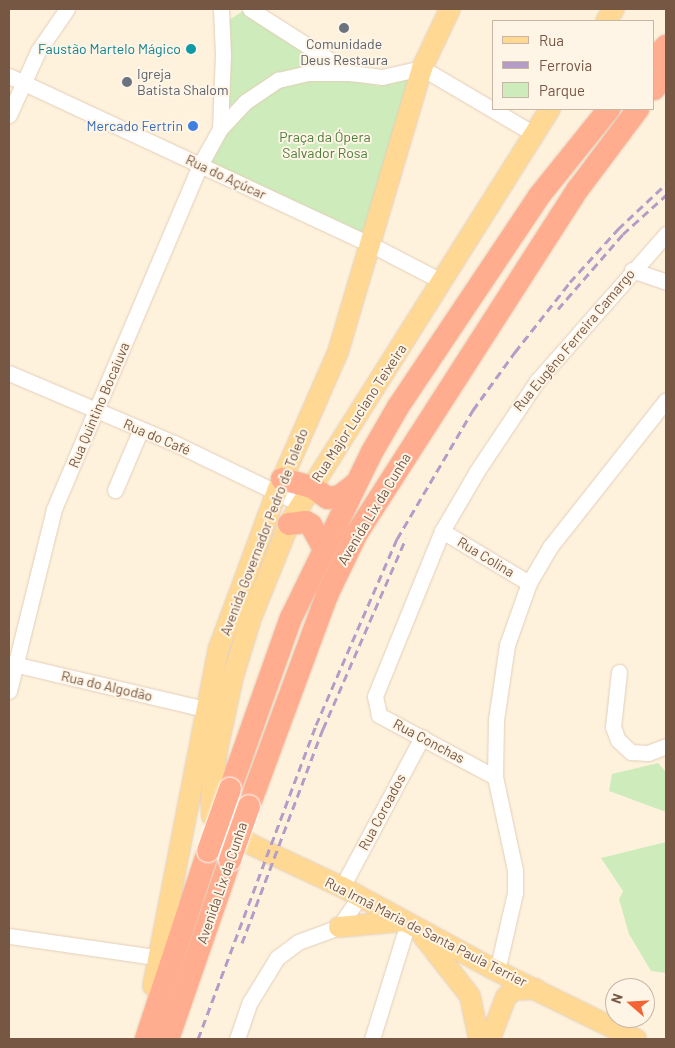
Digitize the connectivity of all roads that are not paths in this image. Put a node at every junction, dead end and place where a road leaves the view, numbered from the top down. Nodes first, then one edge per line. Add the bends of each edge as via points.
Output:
1 (67, 9) edge
2 (222, 9) edge
3 (250, 9) edge
4 (614, 9) edge
5 (446, 10) edge
6 (269, 15) edge
7 (607, 20) edge
8 (666, 46) edge
9 (655, 58) edge
10 (422, 68) junction
11 (350, 73) junction
12 (666, 74) edge
13 (9, 76) edge
14 (23, 82) junction
15 (655, 88) edge
16 (492, 109) edge
17 (493, 110) edge
18 (549, 110) edge
19 (608, 110) edge
20 (637, 110) edge
21 (9, 115) edge
22 (220, 129) junction
23 (534, 134) junction
24 (200, 165) junction
25 (666, 234) edge
26 (372, 245) junction
27 (632, 270) junction
28 (443, 282) junction
29 (666, 282) edge
30 (9, 373) edge
31 (666, 400) edge
32 (96, 410) junction
33 (141, 429) junction
34 (279, 485) junction
35 (354, 485) junction
36 (115, 490) dead end
37 (306, 496) junction
38 (289, 524) junction
39 (442, 531) junction
40 (323, 548) junction
41 (529, 583) junction
42 (219, 648) junction
43 (11, 664) edge
44 (619, 672) dead end
45 (9, 691) edge
46 (375, 696) joint
47 (205, 709) junction
48 (422, 737) junction
49 (219, 741) junction
50 (666, 746) edge
51 (496, 778) junction
52 (217, 822) joint
53 (350, 892) junction
54 (410, 924) junction
55 (338, 927) junction
56 (9, 936) edge
57 (161, 958) junction
58 (497, 971) junction
59 (537, 989) junction
60 (146, 1011) junction
61 (136, 1039) edge
62 (141, 1039) edge
63 (146, 1039) edge
64 (168, 1039) edge
65 (237, 1039) edge
66 (372, 1039) edge
67 (479, 1039) edge
68 (484, 1039) edge
69 (490, 1039) edge
70 (636, 1039) edge

1 - 14 street via 38,50
2 - 22 street via 224,55
3 - 6 street
4 - 7 main road
5 - 10 main road, Avenida Governador Pedro de Toledo
6 - 11 street
8 - 9 highway
10 - 11 street via 382,76
10 - 16 street
10 - 26 main road, Avenida Governador Pedro de Toledo
11 - 22 street via 309,73 278,80 245,102
12 - 15 highway
13 - 14 street, Rua do Açúcar
14 - 21 street
14 - 24 street, Rua do Açúcar
17 - 23 street
18 - 23 main road, Rua Major Luciano Teixeira
19 - 35 highway, Avenida Lix da Cunha via 545,188 508,241 398,407
20 - 64 highway, Avenida Lix da Cunha, bridge via 578,189 358,533 327,595
22 - 24 street, Rua Quintino Bocaiuva
23 - 28 main road, Rua Major Luciano Teixeira
24 - 26 street, Rua do Açúcar
24 - 32 street, Rua Quintino Bocaiuva
25 - 27 street, Rua Eugêno Ferreira Camargo
26 - 28 street, Rua do Açúcar
26 - 34 main road, Avenida Governador Pedro de Toledo via 338,352
27 - 29 street
27 - 39 street, Rua Eugêno Ferreira Camargo via 536,381 477,470
28 - 37 main road, Rua Major Luciano Teixeira
30 - 32 street, Rua do Café
31 - 41 street via 589,496
32 - 33 street, Rua do Café
32 - 43 street, Rua Quintino Bocaiuva via 54,509
33 - 34 street, Rua do Café
33 - 36 street
34 - 37 highway
34 - 42 main road, Avenida Governador Pedro de Toledo
35 - 37 highway via 334,498
35 - 40 highway, Avenida Lix da Cunha
37 - 38 main road, Rua Major Luciano Teixeira
38 - 40 highway via 311,525
38 - 49 main road, Rua Major Luciano Teixeira via 249,626 233,677
39 - 41 street, Rua Colina
39 - 46 street, Rua Eugêno Ferreira Camargo
40 - 63 highway, Avenida Lix da Cunha, bridge via 291,618 208,850
41 - 51 street via 507,645 499,683
42 - 47 main road, Avenida Governador Pedro de Toledo
42 - 49 main road, Rua Major Luciano Teixeira
43 - 45 street, Rua Quintino Bocaiuva
43 - 47 street, Rua do Algodão
44 - 50 street via 613,727 618,740 631,752 648,753
46 - 48 street, Rua Conchas via 379,715
47 - 57 main road, Avenida Governador Pedro de Toledo
48 - 51 street, Rua Conchas
48 - 53 street, Rua Coroados
49 - 52 main road, Rua Major Luciano Teixeira via 211,798 212,816
51 - 58 street via 515,870 515,893
52 - 53 main road, Rua Irmã Maria de Santa Paula Terrier via 250,844
53 - 54 main road, Rua Irmã Maria de Santa Paula Terrier
53 - 55 street, Rua Coroados
54 - 55 main road
54 - 58 main road, Rua Irmã Maria de Santa Paula Terrier
54 - 66 street
54 - 67 main road via 470,996
55 - 65 street via 298,942 277,958 250,1002
56 - 57 street
57 - 60 main road, Avenida Governador Pedro de Toledo
58 - 59 main road, Rua Irmã Maria de Santa Paula Terrier
58 - 68 main road
59 - 69 main road via 514,990 506,997
59 - 70 main road, Rua Irmã Maria de Santa Paula Terrier
60 - 61 main road, Avenida Governador Pedro de Toledo
60 - 62 highway

